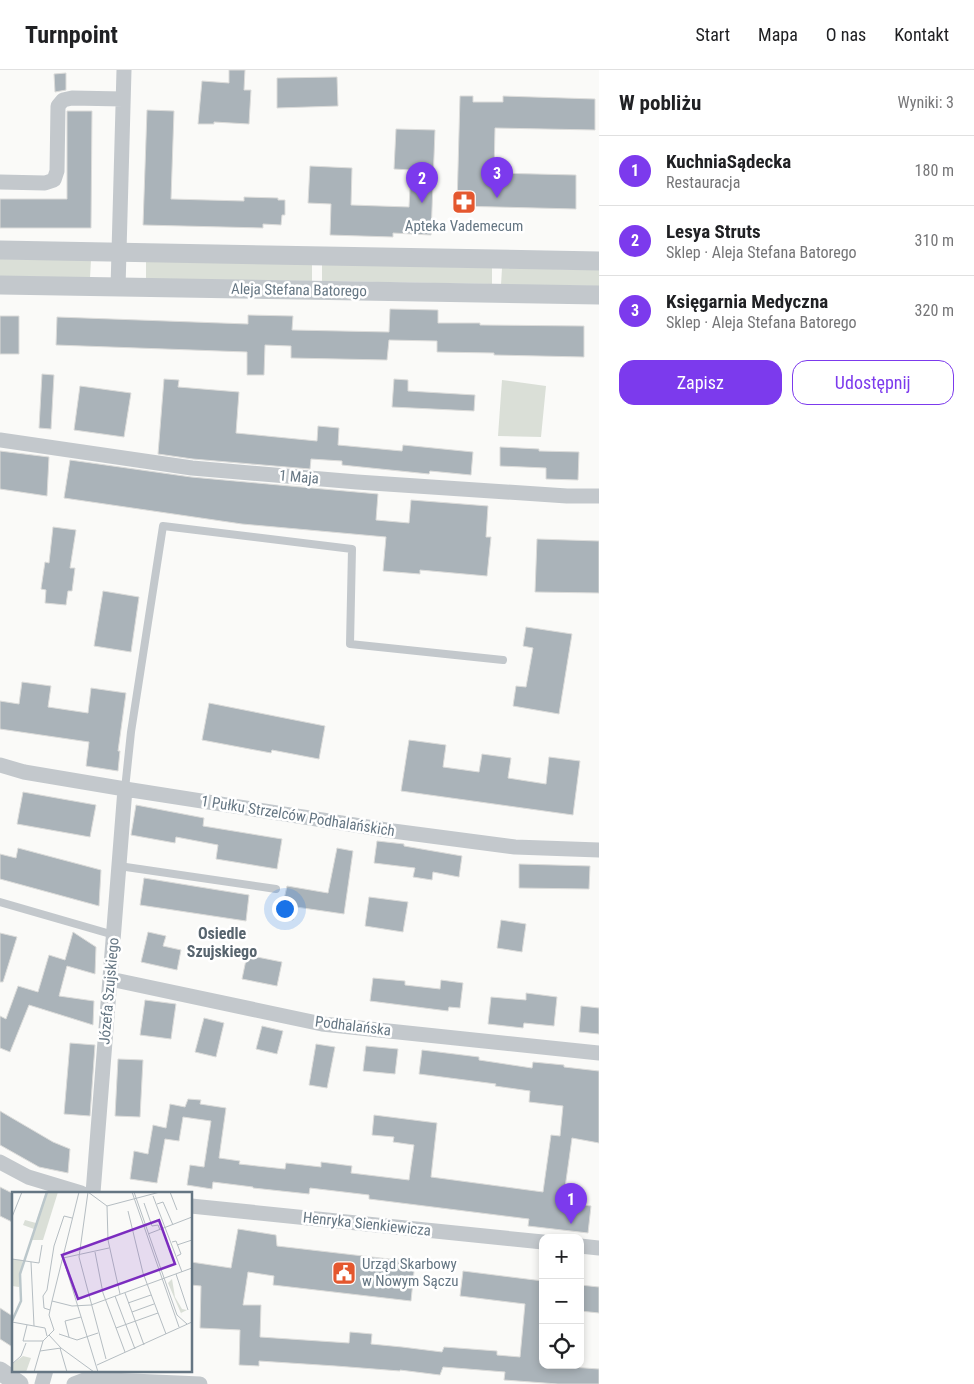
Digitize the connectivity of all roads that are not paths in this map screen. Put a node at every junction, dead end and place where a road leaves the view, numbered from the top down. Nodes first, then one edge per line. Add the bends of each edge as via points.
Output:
1 (124, 70) edge
2 (123, 100) junction
3 (0, 182) edge
4 (0, 250) edge
5 (118, 252) junction
6 (599, 260) edge
7 (0, 285) edge
8 (118, 288) junction
9 (599, 295) edge
10 (0, 440) edge
11 (599, 496) edge
12 (503, 660) dead end
13 (0, 765) edge
14 (125, 789) junction
15 (599, 850) edge
16 (119, 866) junction
17 (276, 890) dead end
18 (0, 902) edge
19 (114, 935) junction
20 (110, 979) junction
21 (599, 1053) edge
22 (0, 1162) edge
23 (78, 1192) edge
24 (93, 1192) edge
25 (192, 1206) edge
26 (539, 1242) edge
27 (584, 1246) edge
28 (599, 1248) edge
29 (0, 1371) edge
30 (19, 1384) edge
31 (74, 1384) edge
32 (200, 1384) edge

1 - 2 street
2 - 3 street via 63,100 58,106 54,180 45,183
2 - 5 street
4 - 5 street
5 - 6 street
5 - 8 street
7 - 8 street, Aleja Stefana Batorego
8 - 9 street, Aleja Stefana Batorego
10 - 11 street, 1 Maja via 192,468
12 - 14 lane via 350,644 352,549 163,526
13 - 14 street, 1 Pułku Strzelców Podhalańskich
14 - 15 street, 1 Pułku Strzelców Podhalańskich via 396,832 505,846
14 - 16 street, Józefa Szujskiego
16 - 17 lane
16 - 19 street, Józefa Szujskiego
18 - 19 lane
19 - 20 street, Józefa Szujskiego
20 - 21 street, Podhalańska via 322,1024
20 - 24 street, Józefa Szujskiego
22 - 23 street via 28,1177
25 - 26 street, Henryka Sienkiewicza
27 - 28 street
29 - 30 street
31 - 32 street via 87,1379

